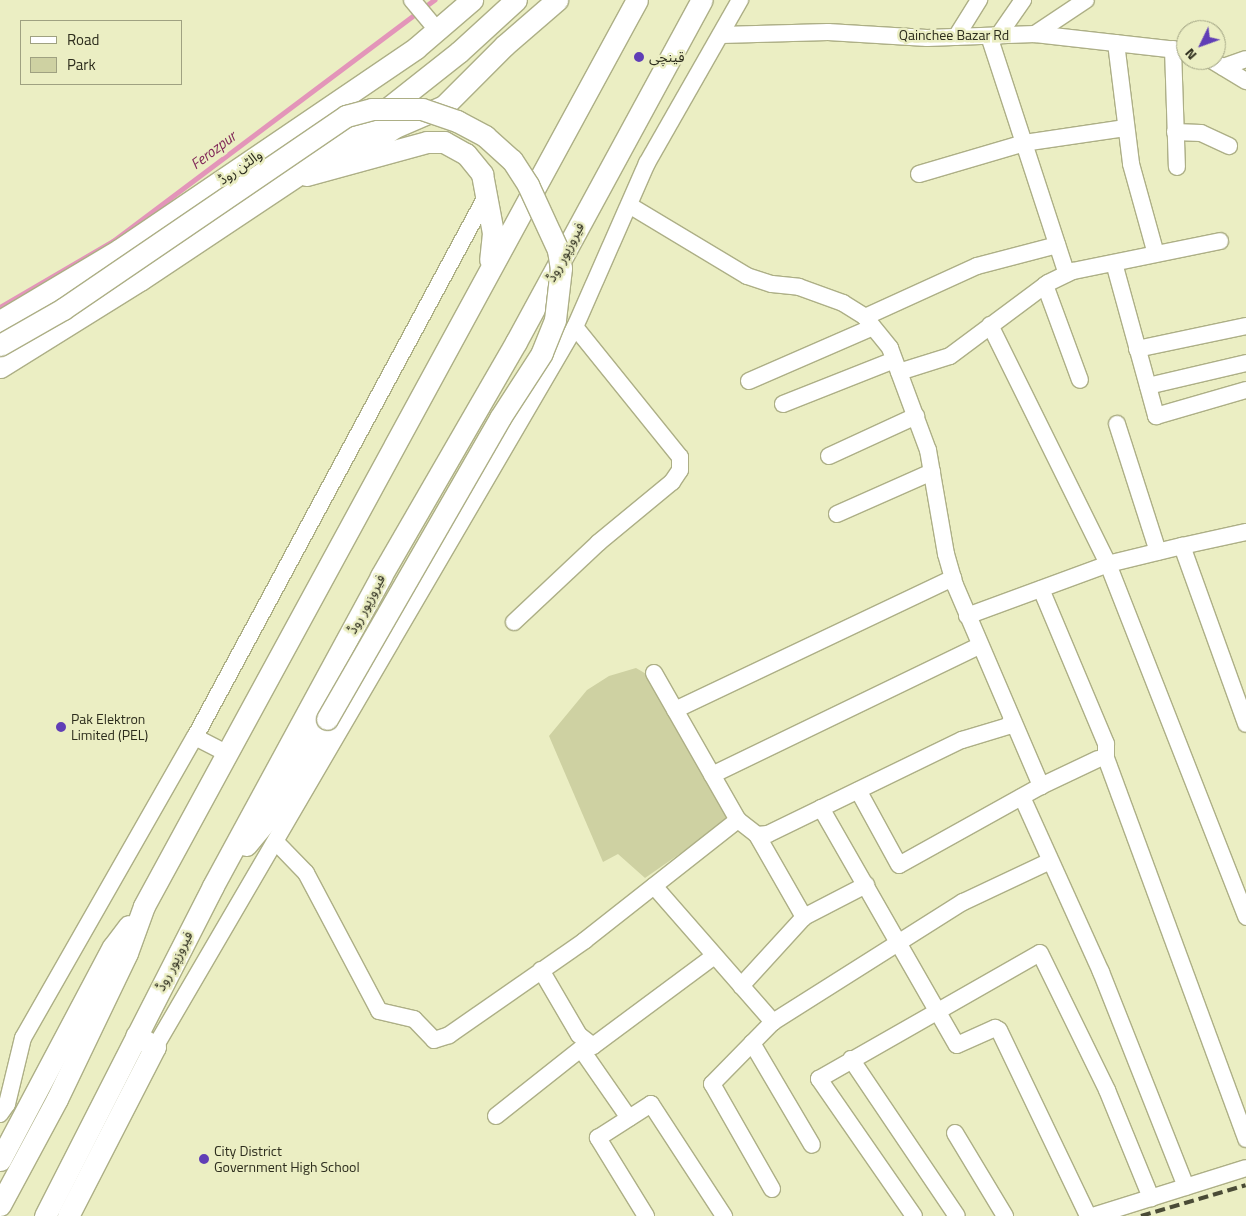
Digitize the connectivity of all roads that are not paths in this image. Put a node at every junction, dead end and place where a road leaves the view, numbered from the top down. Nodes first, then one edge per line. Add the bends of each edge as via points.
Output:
1 (412, 0) edge
2 (478, 0) edge
3 (516, 0) edge
4 (557, 0) edge
5 (637, 0) edge
6 (702, 0) edge
7 (740, 0) edge
8 (979, 0) edge
9 (1022, 0) edge
10 (1086, 0) edge
11 (438, 31) junction
12 (1035, 34) junction
13 (722, 35) junction
14 (994, 36) junction
15 (956, 37) junction
16 (1116, 43) junction
17 (1176, 50) edge
18 (1246, 59) edge
19 (1226, 62) edge
20 (1226, 69) edge
21 (1178, 70) edge
22 (1246, 81) edge
23 (1126, 128) junction
24 (1175, 132) junction
25 (1024, 143) junction
26 (1229, 146) dead end
27 (339, 167) junction
28 (1176, 167) dead end
29 (919, 174) dead end
30 (296, 178) junction
31 (487, 195) junction
32 (629, 205) junction
33 (1220, 241) dead end
34 (1057, 245) junction
35 (1156, 254) junction
36 (1114, 263) junction
37 (489, 268) junction
38 (1066, 274) junction
39 (1045, 285) junction
40 (0, 321) edge
41 (869, 322) junction
42 (990, 325) junction
43 (1246, 326) edge
44 (575, 327) junction
45 (0, 346) edge
46 (1137, 349) junction
47 (1246, 363) edge
48 (897, 366) junction
49 (0, 367) edge
50 (1080, 380) dead end
51 (749, 381) dead end
52 (1148, 386) junction
53 (1246, 390) edge
54 (783, 404) dead end
55 (916, 416) junction
56 (1117, 424) dead end
57 (829, 456) dead end
58 (932, 472) junction
59 (837, 514) dead end
60 (1246, 532) edge
61 (1182, 546) junction
62 (1158, 552) junction
63 (1108, 564) junction
64 (953, 578) junction
65 (1041, 589) junction
66 (967, 616) junction
67 (514, 622) dead end
68 (979, 646) junction
69 (654, 673) dead end
70 (675, 710) junction
71 (1011, 721) junction
72 (1246, 724) edge
73 (195, 737) junction
74 (226, 753) junction
75 (1098, 759) dead end
76 (712, 775) junction
77 (1041, 786) junction
78 (858, 790) junction
79 (1022, 798) junction
80 (821, 808) junction
81 (738, 820) junction
82 (757, 835) junction
83 (276, 842) junction
84 (1050, 861) junction
85 (213, 886) junction
86 (654, 886) junction
87 (866, 886) junction
88 (144, 906) junction
89 (804, 917) junction
90 (1246, 917) edge
91 (899, 942) junction
92 (714, 956) junction
93 (542, 970) junction
94 (741, 986) junction
95 (936, 1010) junction
96 (774, 1022) junction
97 (136, 1035) junction
98 (752, 1043) junction
99 (155, 1046) junction
100 (584, 1046) junction
101 (851, 1059) junction
102 (0, 1114) edge
103 (496, 1116) dead end
104 (629, 1118) junction
105 (955, 1133) dead end
106 (1246, 1139) edge
107 (812, 1145) dead end
108 (0, 1160) edge
109 (1246, 1168) edge
110 (1186, 1187) junction
111 (772, 1189) dead end
112 (1150, 1198) junction
113 (0, 1205) edge
114 (44, 1216) edge
115 (68, 1216) edge
116 (646, 1216) edge
117 (724, 1216) edge
118 (914, 1216) edge
119 (957, 1216) edge
120 (1005, 1216) edge
121 (1088, 1216) edge
122 (1093, 1216) edge

1 - 11 street
2 - 11 main road, والٹن روڈ
3 - 30 main road via 418,86
4 - 27 main road via 505,45 444,106 390,131
5 - 37 main road
6 - 85 main road, فیروزپور روڈ via 516,342 381,576
7 - 13 street
8 - 15 street
9 - 14 street
10 - 12 street
11 - 40 main road, والٹن روڈ via 119,250
12 - 14 street, Qainchee Bazar Rd
12 - 16 street, Qainchee Bazar Rd
13 - 15 street, Qainchee Bazar Rd via 828,32
13 - 32 street via 647,163
14 - 15 street, Qainchee Bazar Rd
14 - 25 street
16 - 17 street, Qainchee Bazar Rd
16 - 23 street
18 - 19 street
20 - 22 street
21 - 24 street
23 - 25 street
23 - 35 street via 1131,164
24 - 26 street via 1200,133
24 - 28 street
25 - 29 street
25 - 34 street
27 - 30 main road
27 - 31 main road via 427,142 444,142 466,154 482,174
30 - 49 main road
31 - 37 main road via 492,233
31 - 73 street
32 - 41 street via 747,276 772,284 799,287 843,303
32 - 44 street
33 - 35 street
34 - 38 street
34 - 41 street via 977,266
35 - 36 street
36 - 38 street
36 - 46 street
37 - 74 main road
38 - 39 street
39 - 42 street
39 - 50 street
41 - 48 street via 890,348
41 - 51 street
42 - 48 street via 950,356
42 - 63 street
43 - 46 street
44 - 67 street via 680,457 680,470 672,482 598,543
44 - 83 street
45 - 85 main road, bridge via 63,310 346,116 372,109 422,109 458,121 485,136 512,160 528,185 558,250 561,268 555,320 542,353 500,418 276,809
46 - 52 street
47 - 52 street
48 - 54 street
48 - 55 street
52 - 53 street via 1156,416
55 - 57 street
55 - 58 street
56 - 62 street
58 - 59 street
58 - 64 street
60 - 61 street
61 - 62 street
61 - 72 street
62 - 63 street
63 - 65 street
63 - 90 street
64 - 66 street
64 - 70 street
65 - 66 street
65 - 106 street via 1106,744 1106,758
66 - 68 street
68 - 71 street
68 - 76 street
69 - 70 street
70 - 76 street
71 - 77 street
71 - 78 street via 1008,726 962,740
73 - 74 street
73 - 102 street via 23,1038 7,1104
74 - 88 main road
75 - 77 street
76 - 81 street
77 - 79 street
78 - 79 street via 899,865
78 - 80 street
79 - 84 street
80 - 82 street via 768,834
80 - 87 street
81 - 82 street
81 - 86 street
82 - 89 street
83 - 93 street via 306,873 379,1011 414,1019 434,1040 449,1035
83 - 99 street
84 - 91 street via 963,902
84 - 110 street via 1102,972
85 - 97 main road, فیروزپور روڈ
86 - 92 street
86 - 93 street
87 - 89 street
87 - 91 street
88 - 108 main road via 113,947
88 - 113 main road via 127,952 57,1099
89 - 94 street
91 - 95 street
91 - 96 street
92 - 94 street
92 - 100 street via 593,1046
93 - 100 street
94 - 96 street
95 - 101 street
95 - 112 street via 1037,955 1043,955 1107,1090
95 - 121 street via 958,1046 995,1028 999,1030
96 - 98 street
97 - 99 main road
97 - 114 main road, فیروزپور روڈ
98 - 107 street
98 - 111 street via 712,1085
99 - 115 main road
100 - 103 street
100 - 104 street
101 - 118 street via 819,1078
101 - 119 street
104 - 116 street via 598,1141
104 - 117 street via 649,1105 653,1106
105 - 120 street
109 - 110 street
110 - 112 street
112 - 122 street

